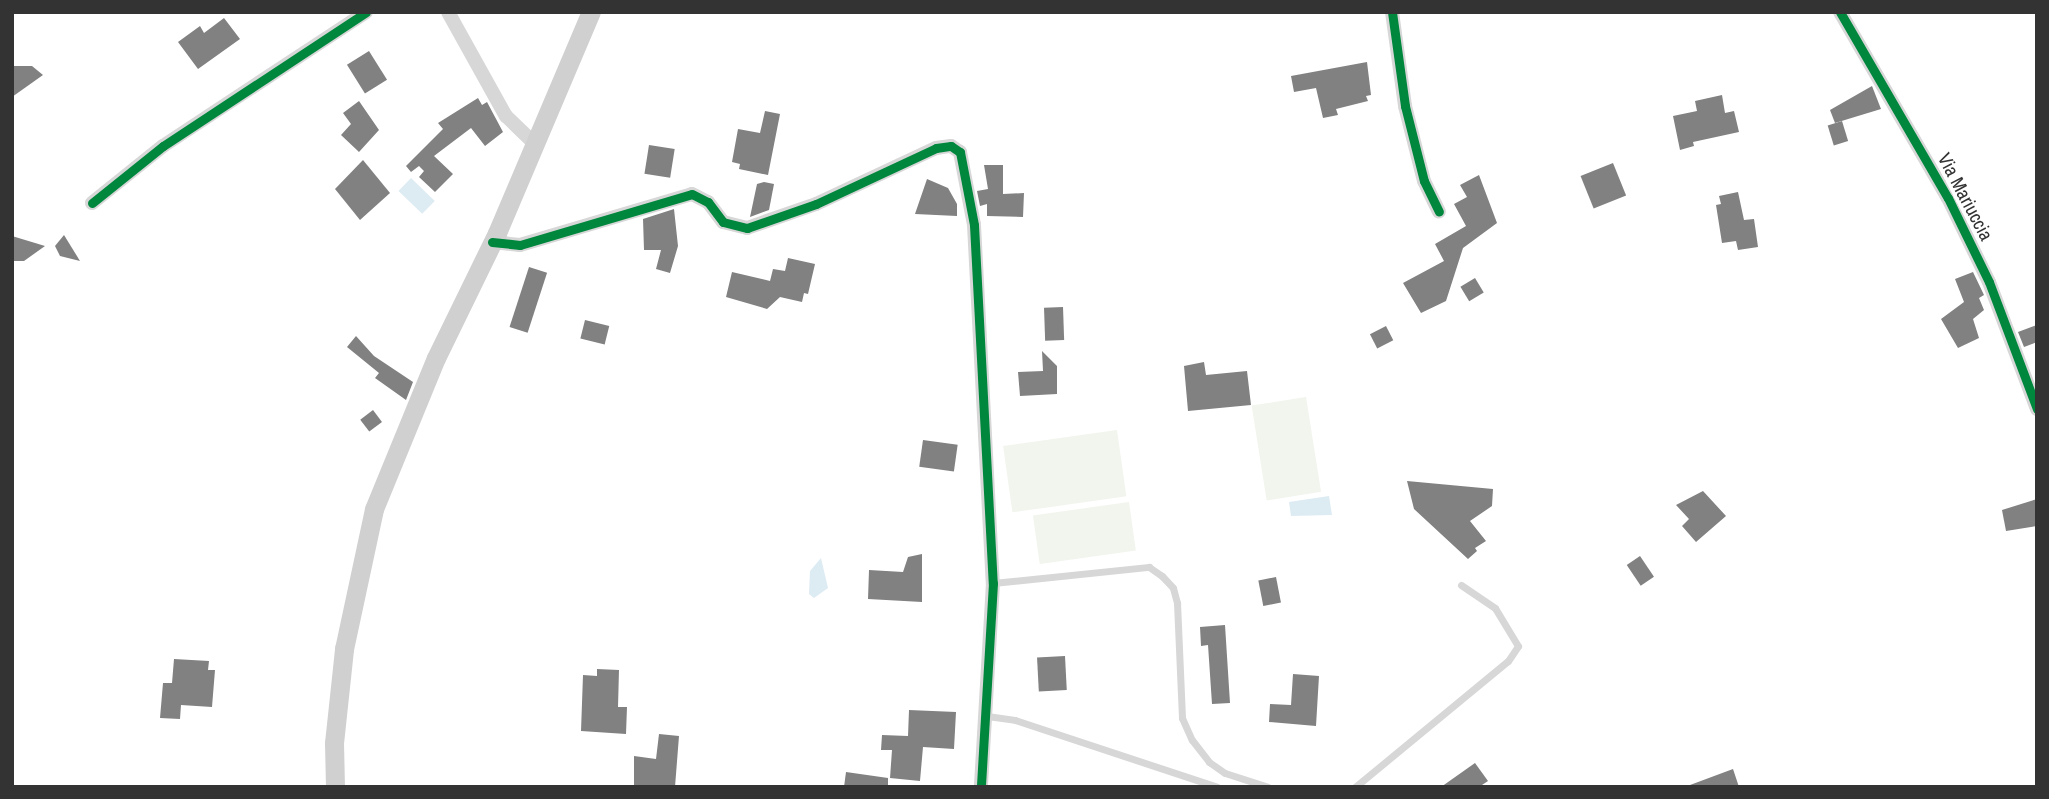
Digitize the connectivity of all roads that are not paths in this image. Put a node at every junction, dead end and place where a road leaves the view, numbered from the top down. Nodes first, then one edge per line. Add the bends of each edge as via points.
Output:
1 (366, 12) edge
2 (448, 12) edge
3 (590, 12) edge
4 (1392, 12) edge
5 (1840, 12) edge
6 (534, 143) junction
7 (92, 203) dead end
8 (1439, 212) dead end
9 (492, 242) junction
10 (2037, 409) edge
11 (993, 583) junction
12 (1461, 585) dead end
13 (987, 716) junction
14 (335, 787) edge
15 (981, 787) edge
16 (1217, 787) edge
17 (1268, 787) edge
18 (1355, 787) edge

1 - 7 street via 163,146
2 - 6 street via 506,116
3 - 6 main road
4 - 8 street via 1405,106 1424,181
5 - 10 street, Via Mariuccia via 1948,198 1989,282
6 - 9 main road
9 - 11 street via 520,245 692,194 708,202 723,222 747,229 817,204 936,148 951,146 960,152 966,163 974,225
9 - 14 main road via 436,358 374,509 344,649 334,743
11 - 13 street
11 - 17 lane via 1149,567 1162,576 1173,588 1177,603 1182,718 1192,740 1209,762 1225,773
12 - 18 lane via 1495,608 1518,646 1508,661
13 - 15 street
13 - 16 lane via 1015,720

